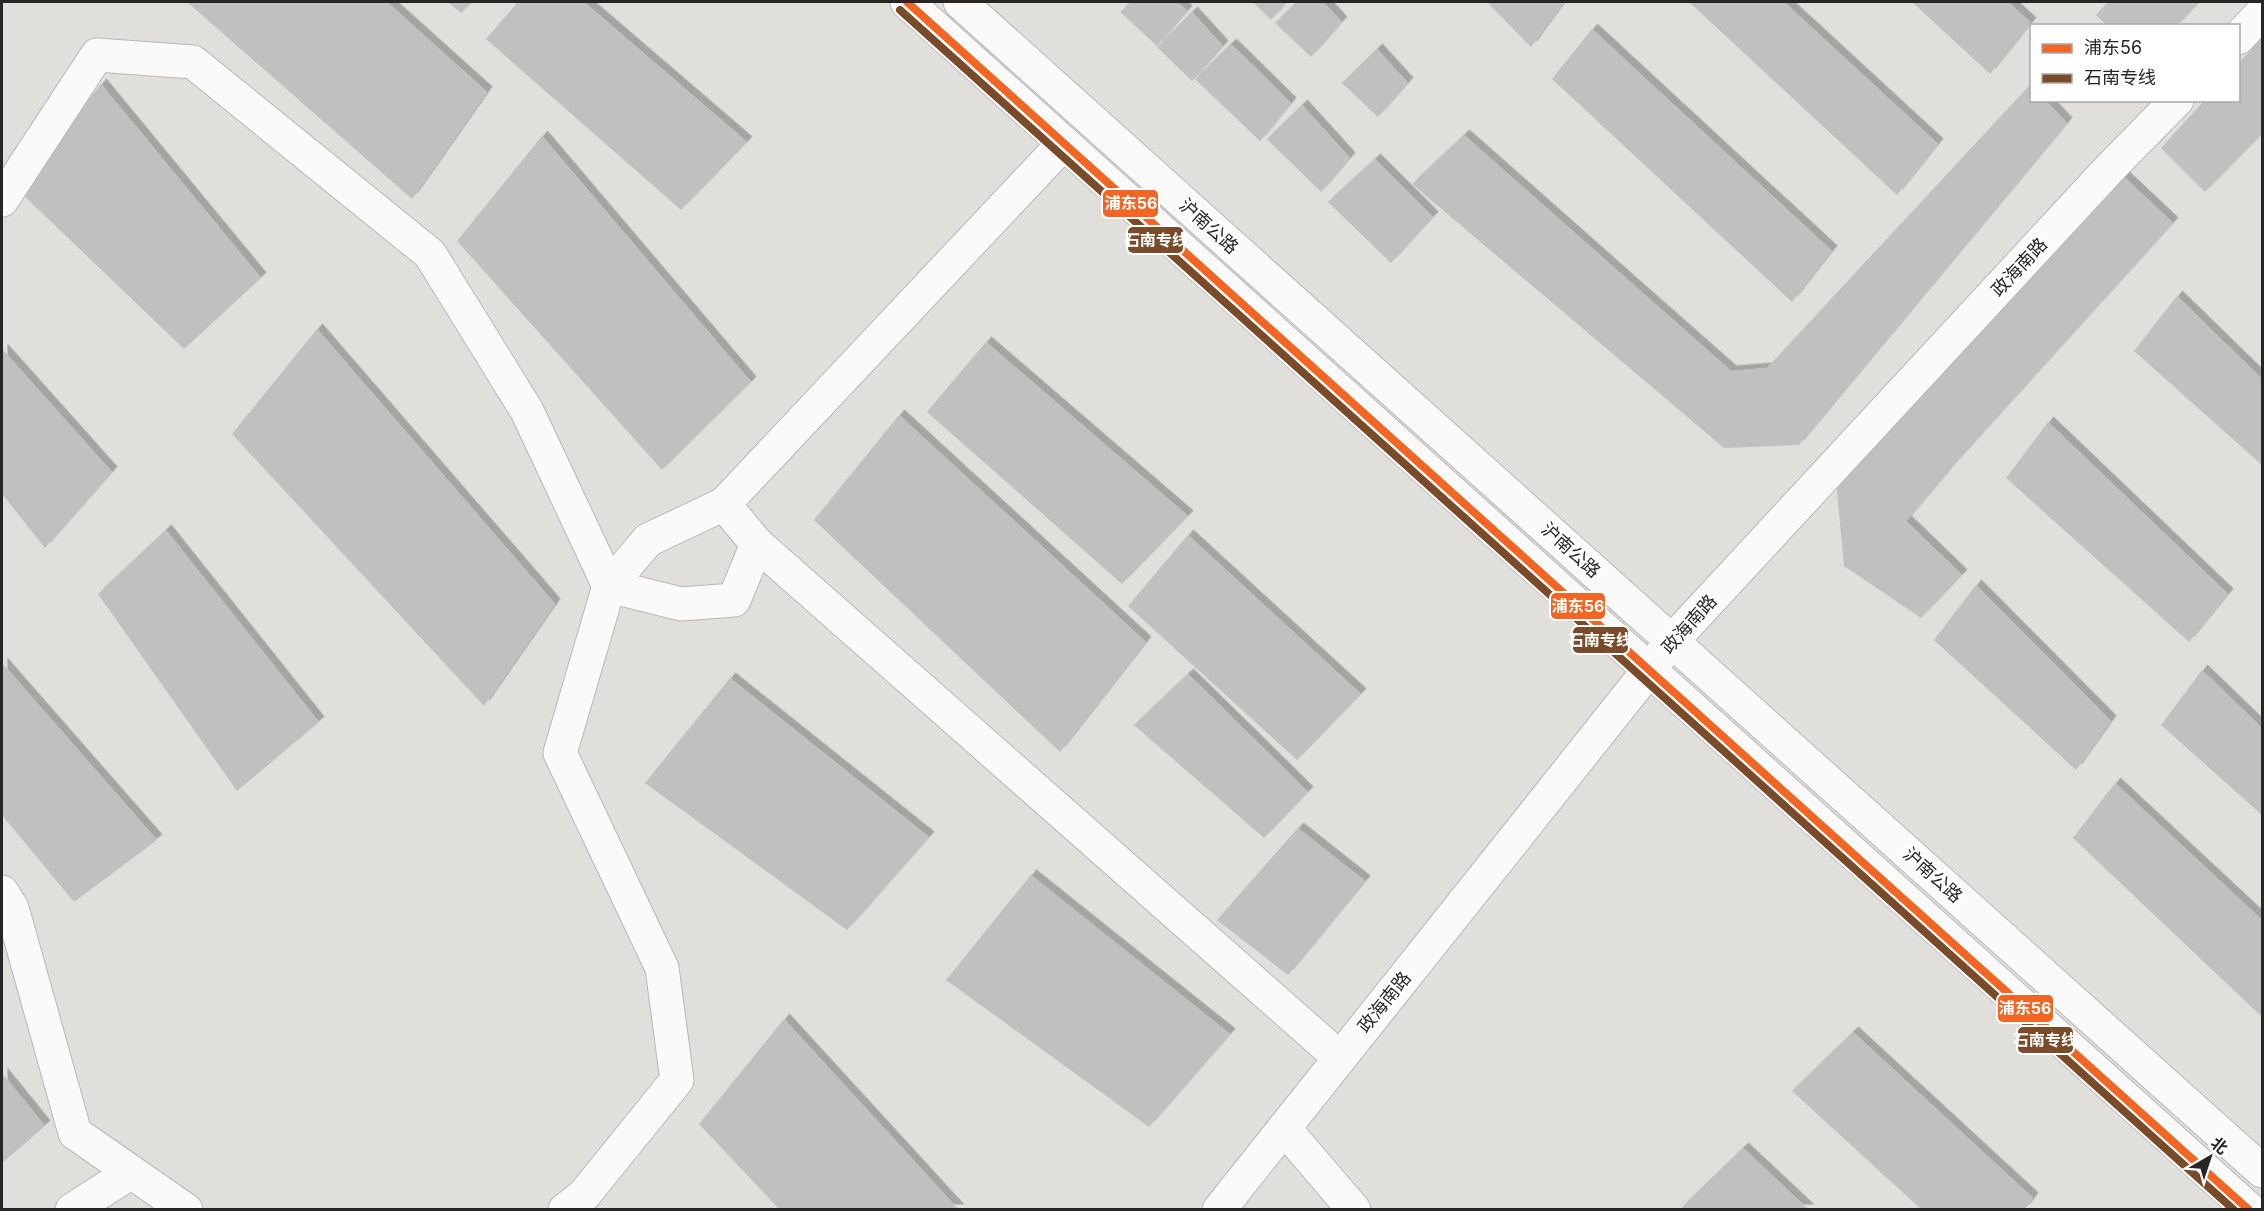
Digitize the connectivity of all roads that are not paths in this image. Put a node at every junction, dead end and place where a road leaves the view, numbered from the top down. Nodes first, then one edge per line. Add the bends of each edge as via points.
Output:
1 (907, 2) edge
2 (960, 2) edge
3 (2262, 13) edge
4 (2240, 36) edge
5 (2175, 102) edge
6 (1064, 143) junction
7 (2, 200) edge
8 (724, 504) junction
9 (758, 544) junction
10 (609, 585) junction
11 (1672, 641) junction
12 (1650, 670) junction
13 (2, 892) edge
14 (1340, 1058) junction
15 (1284, 1128) junction
16 (2262, 1172) edge
17 (130, 1173) junction
18 (582, 1205) edge
19 (72, 1209) edge
20 (186, 1209) edge
21 (1219, 1209) edge
22 (1354, 1209) edge
23 (2250, 1209) edge

1 - 6 street, 沪南公路
2 - 11 street, 沪南公路
3 - 4 street
5 - 11 street, 政海南路
6 - 8 street
6 - 12 street, 沪南公路
7 - 10 street via 98,55 193,62 430,254 527,411
8 - 9 street
8 - 10 street via 648,540
9 - 10 street via 734,600 681,604
9 - 14 street
10 - 18 street via 560,753 662,968 677,1080
11 - 12 street, 政海南路
11 - 16 street, 沪南公路
12 - 14 street, 政海南路
12 - 23 street, 沪南公路
13 - 17 street via 12,908 75,1133
14 - 15 street, 政海南路
15 - 21 street, 政海南路
15 - 22 street
17 - 19 street
17 - 20 street

